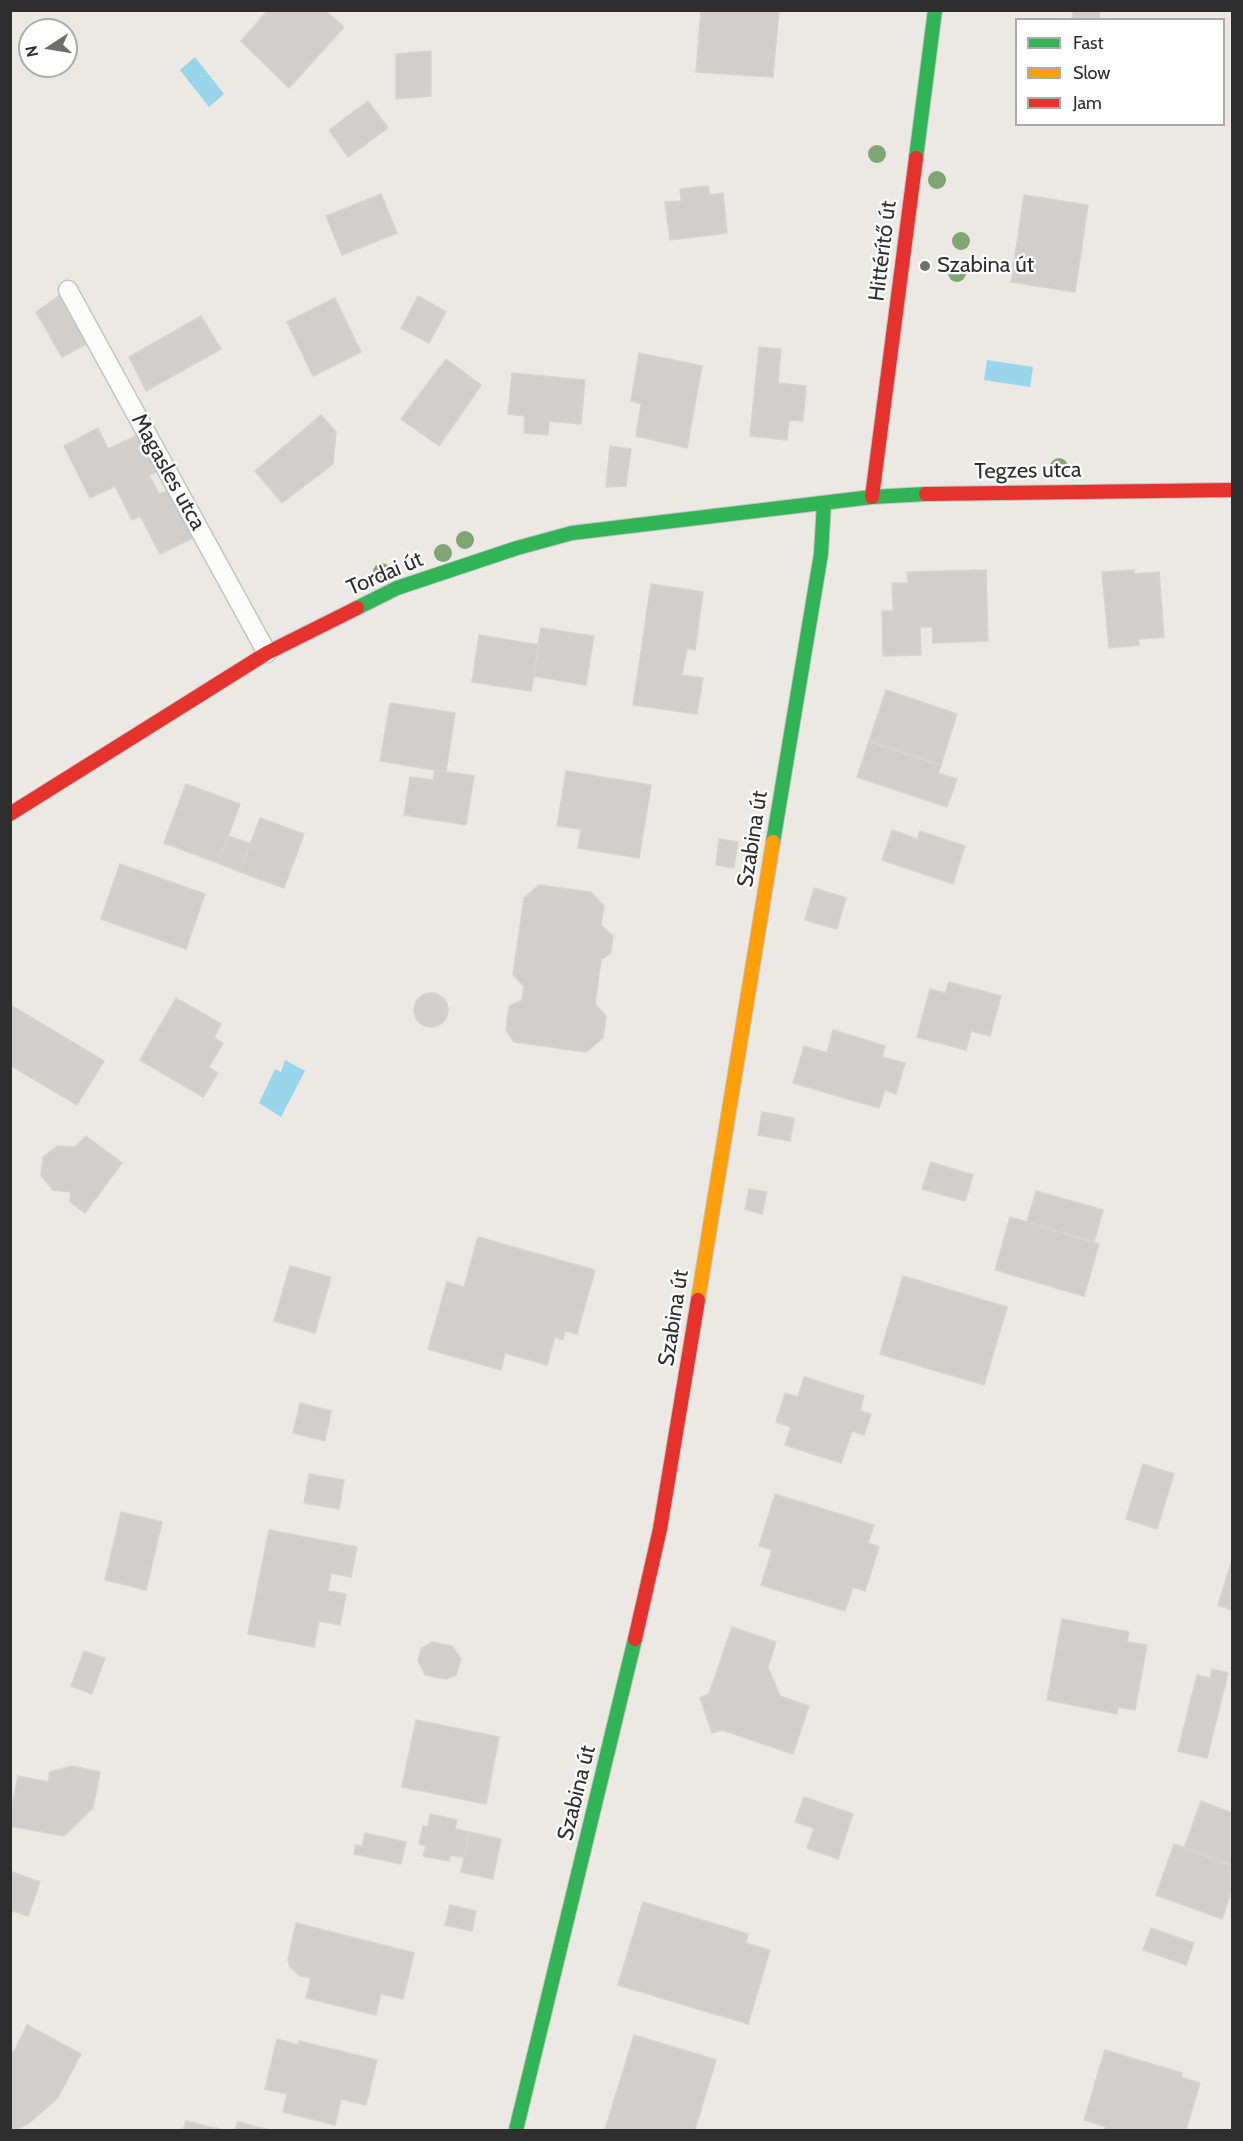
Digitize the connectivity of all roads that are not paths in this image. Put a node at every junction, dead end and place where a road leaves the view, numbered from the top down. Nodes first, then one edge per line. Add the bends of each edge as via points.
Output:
1 (935, 10) edge
2 (68, 290) dead end
3 (1233, 490) edge
4 (872, 497) junction
5 (824, 503) junction
6 (267, 653) junction
7 (10, 814) edge
8 (516, 2130) edge

1 - 4 street, Hittérítő út
2 - 6 lane, Magasles utca
3 - 4 street, Tegzes utca via 955,492
4 - 5 street, Tegzes utca
5 - 6 street, Tordai út via 572,533 397,588
5 - 8 street, Szabina út via 821,555 660,1529
6 - 7 street, Tordai út

